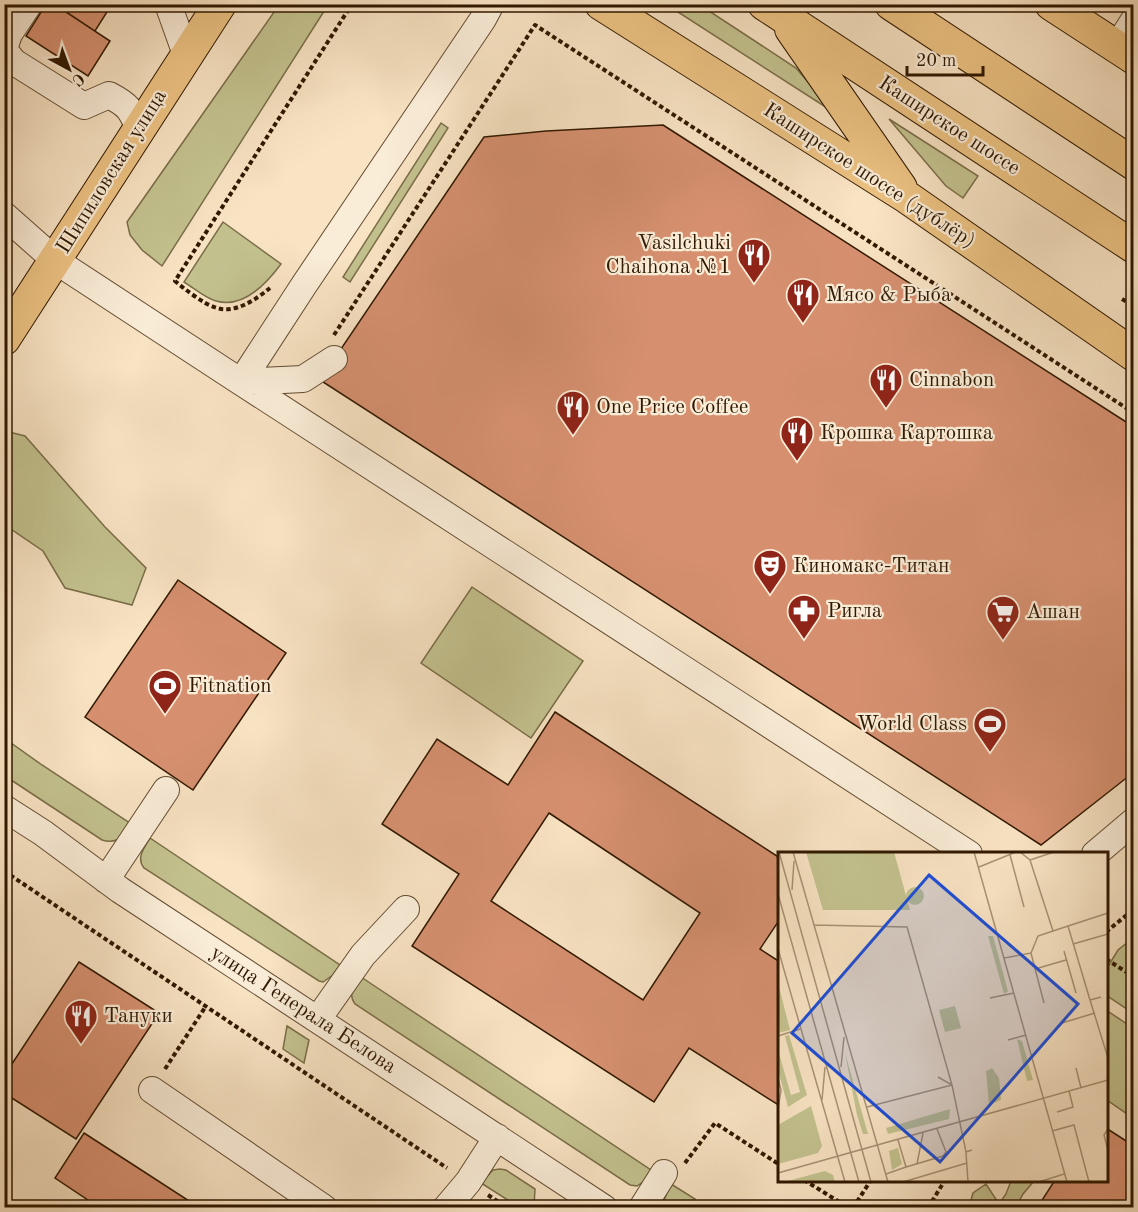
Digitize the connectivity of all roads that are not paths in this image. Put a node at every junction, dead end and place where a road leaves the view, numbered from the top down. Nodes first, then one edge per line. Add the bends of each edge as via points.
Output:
1 (29, 4) edge
2 (168, 4) edge
3 (220, 4) edge
4 (601, 4) edge
5 (891, 4) edge
6 (1051, 4) edge
7 (773, 10) edge
8 (487, 12) edge
9 (1134, 21) edge
10 (4, 50) edge
11 (1125, 52) edge
12 (186, 57) junction
13 (139, 129) junction
14 (1134, 164) edge
15 (908, 198) junction
16 (4, 215) edge
17 (1134, 247) edge
18 (56, 261) junction
19 (4, 339) edge
20 (331, 351) road end
21 (1134, 355) edge
22 (241, 382) junction
23 (166, 790) dead end
24 (4, 808) edge
25 (1134, 820) edge
26 (966, 852) edge
27 (1097, 852) edge
28 (106, 880) junction
29 (406, 909) dead end
30 (318, 1019) junction
31 (152, 1090) road end
32 (497, 1137) junction
33 (664, 1173) road end
34 (321, 1206) edge
35 (446, 1208) edge
36 (604, 1208) edge
37 (642, 1208) edge

1 - 10 street via 9,34
2 - 12 street
3 - 12 main road, Шипиловская улица
4 - 15 main road, Каширское шоссе (дублёр)
5 - 14 main road
6 - 11 main road
7 - 15 main road
7 - 17 main road, Каширское шоссе
8 - 22 street
9 - 11 street
10 - 13 street via 14,62 84,106 109,95 124,103
12 - 13 main road, Шипиловская улица
13 - 18 main road, Шипиловская улица
15 - 21 main road, Каширское шоссе (дублёр)
16 - 18 street
18 - 19 main road, Шипиловская улица
18 - 22 street
20 - 22 street via 303,380
22 - 26 street
23 - 28 street
24 - 28 street, улица Генерала Белова
25 - 27 street
28 - 30 street, улица Генерала Белова
29 - 30 street via 363,955
30 - 32 street, улица Генерала Белова
31 - 34 street
32 - 35 street
32 - 36 street, улица Генерала Белова
33 - 37 street

